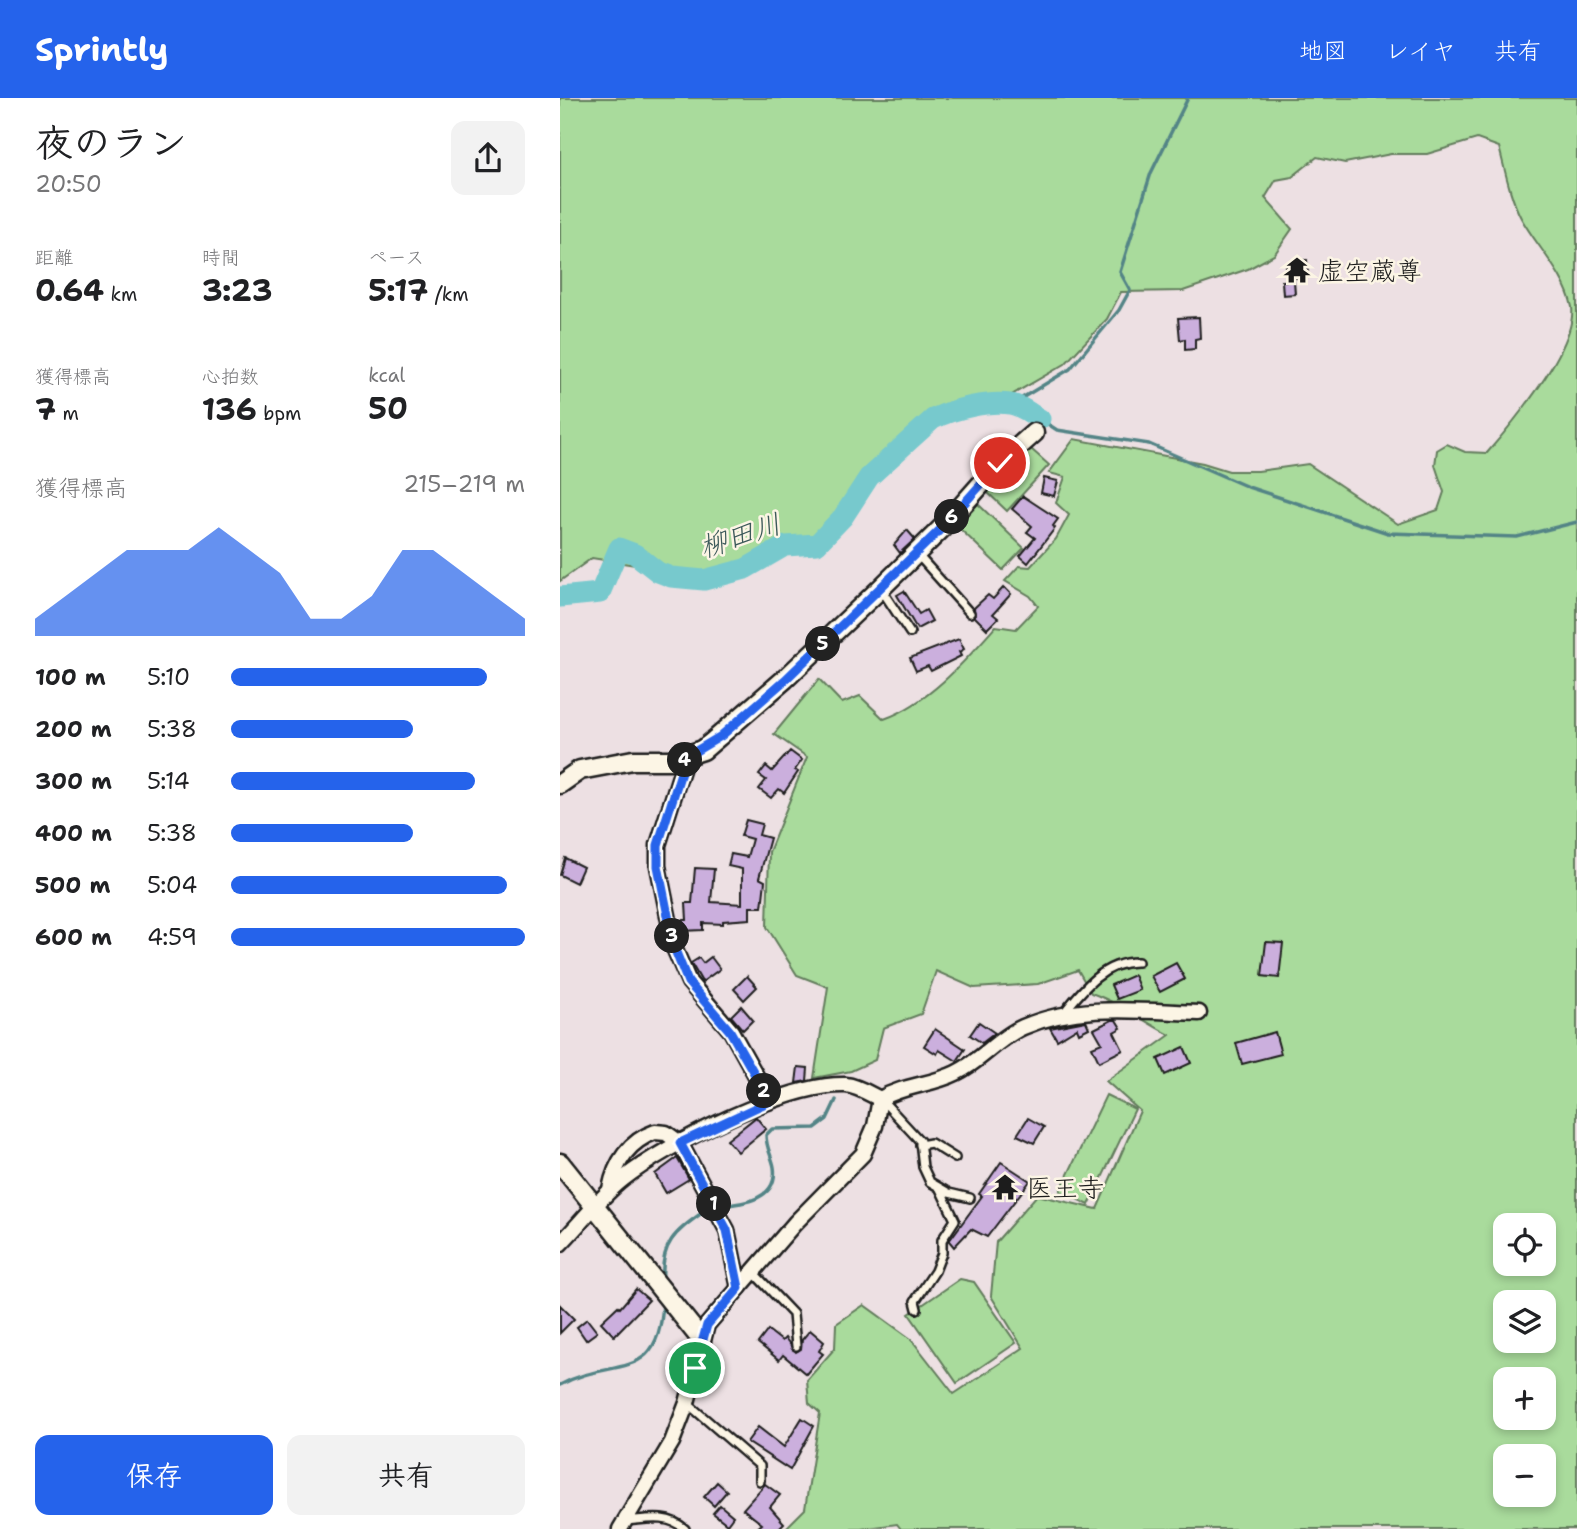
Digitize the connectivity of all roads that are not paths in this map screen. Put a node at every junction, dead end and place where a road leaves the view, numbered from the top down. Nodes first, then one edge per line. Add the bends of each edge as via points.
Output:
1 (1034, 433) dead end
2 (916, 553) junction
3 (881, 588) junction
4 (970, 613) dead end
5 (910, 633) dead end
6 (686, 757) junction
7 (560, 784) edge
8 (1138, 962) dead end
9 (1199, 1013) dead end
10 (1061, 1015) junction
11 (880, 1099) junction
12 (770, 1101) junction
13 (680, 1143) junction
14 (920, 1145) junction
15 (955, 1158) dead end
16 (560, 1163) edge
17 (610, 1189) junction
18 (939, 1189) junction
19 (970, 1198) dead end
20 (596, 1207) junction
21 (560, 1244) edge
22 (753, 1271) junction
23 (739, 1288) junction
24 (917, 1309) dead end
25 (701, 1339) junction
26 (796, 1346) dead end
27 (688, 1403) junction
28 (760, 1481) dead end
29 (623, 1525) edge
30 (685, 1529) edge

1 - 2 street
2 - 3 street
2 - 4 lane
3 - 5 lane
3 - 6 street via 721,736
6 - 7 street via 580,770
6 - 12 street via 658,845 675,950 688,982 730,1031
8 - 10 lane via 1123,961 1095,978
9 - 10 street via 1101,1010
10 - 11 street via 1022,1028 956,1073
11 - 12 street via 848,1085
11 - 14 lane
11 - 22 street via 863,1154
12 - 13 street
13 - 17 street
13 - 17 street via 666,1133 645,1136 625,1153
13 - 23 street via 727,1230
14 - 15 lane via 931,1143
14 - 18 lane via 925,1176
16 - 20 street
17 - 20 street
18 - 19 lane
18 - 24 lane via 955,1220 942,1240 935,1271 915,1301
20 - 21 street
20 - 25 street
22 - 23 street
22 - 26 lane via 793,1314
23 - 25 street via 707,1325
25 - 27 street
27 - 28 lane via 760,1466
27 - 29 street via 672,1442
29 - 30 lane via 664,1518

